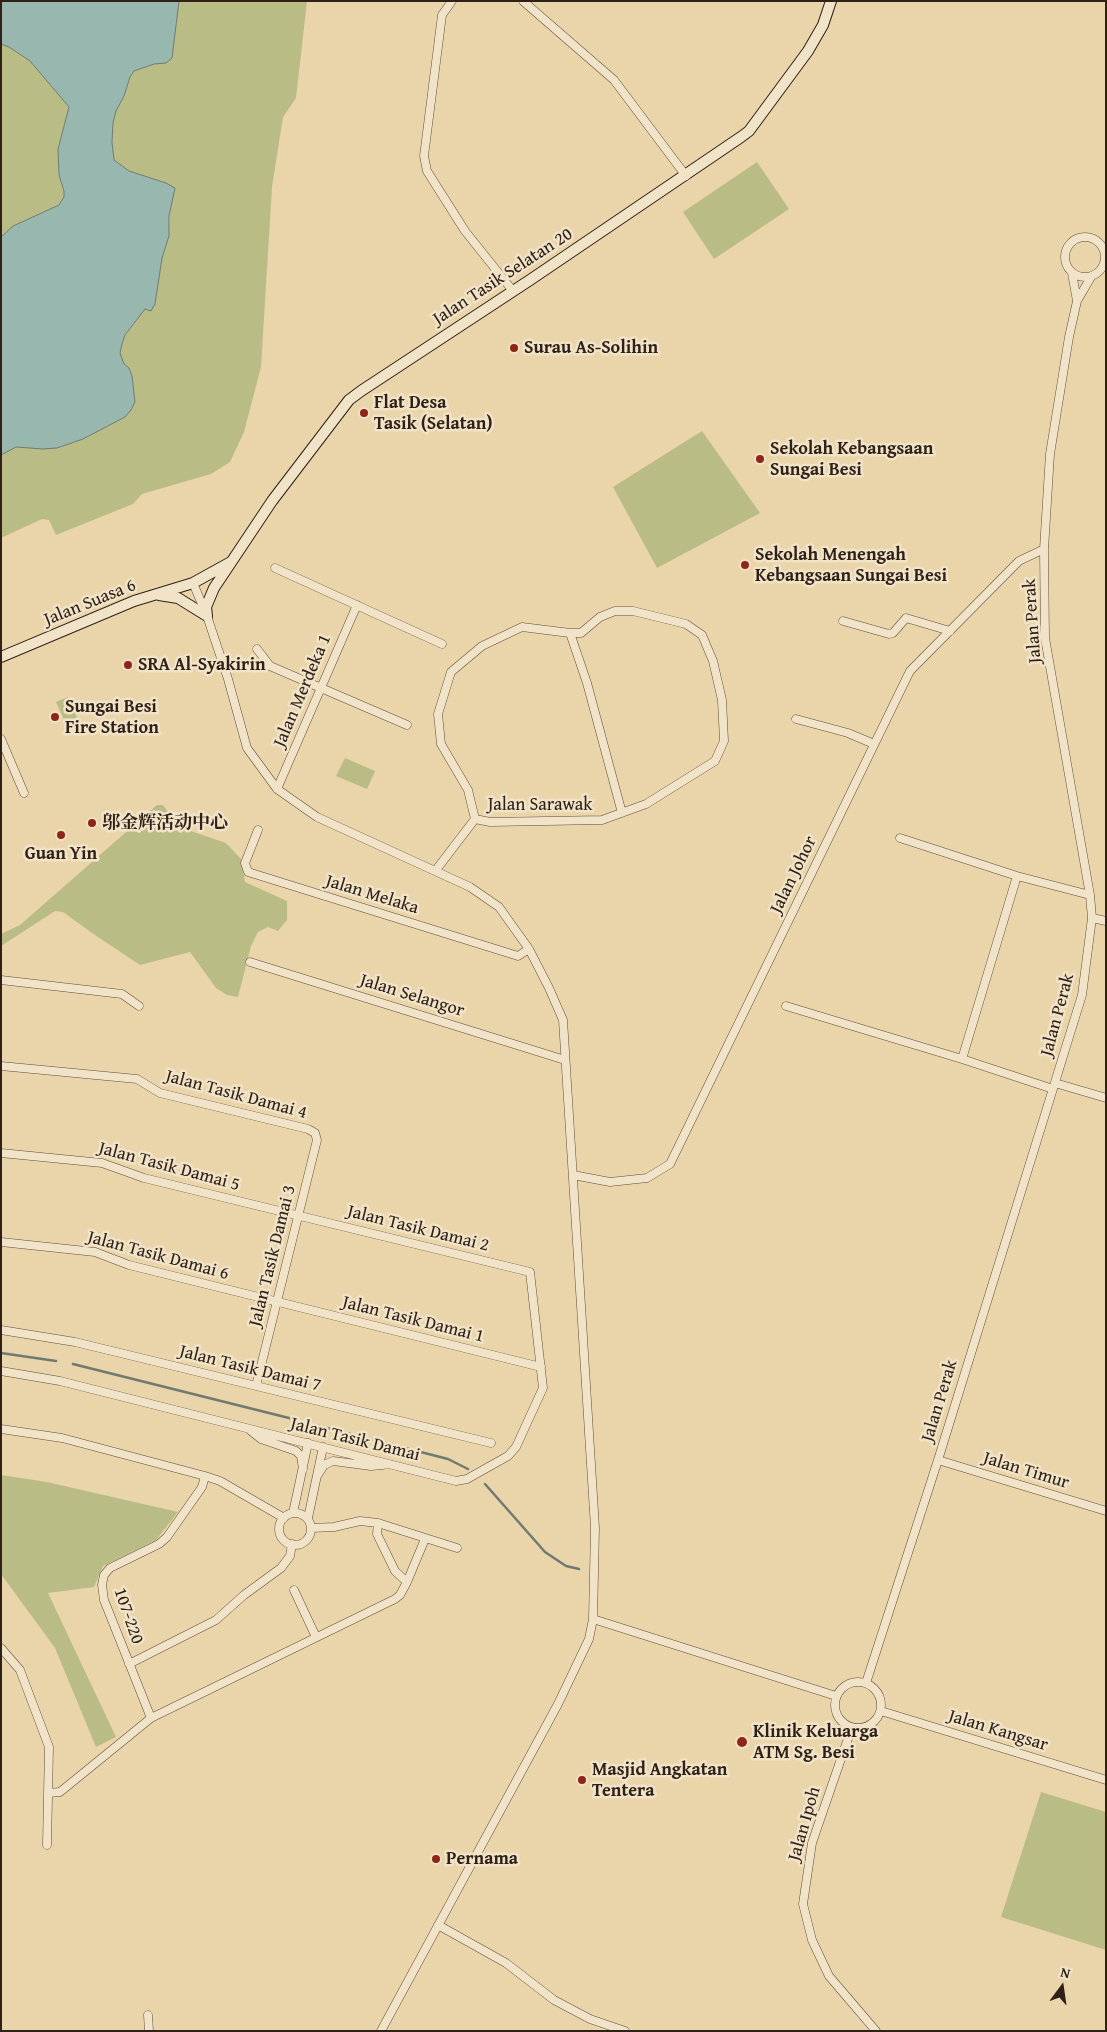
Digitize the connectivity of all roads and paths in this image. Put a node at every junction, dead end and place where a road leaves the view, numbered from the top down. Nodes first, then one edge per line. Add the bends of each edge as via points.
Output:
1 (452, 1) edge
2 (522, 1) edge
3 (831, 1) edge
4 (686, 176) junction
5 (1106, 255) edge
6 (1072, 272) junction
7 (1092, 277) junction
8 (513, 291) junction
9 (1077, 302) junction
10 (1044, 549) junction
11 (232, 561) junction
12 (276, 568) dead end
13 (193, 583) junction
14 (155, 595) junction
15 (357, 605) junction
16 (207, 616) junction
17 (843, 621) dead end
18 (950, 631) junction
19 (570, 633) junction
20 (442, 644) dead end
21 (257, 649) dead end
22 (1, 657) edge
23 (322, 688) junction
24 (796, 719) dead end
25 (407, 725) dead end
26 (1, 739) edge
27 (874, 744) junction
28 (277, 789) junction
29 (24, 793) dead end
30 (622, 813) junction
31 (475, 819) junction
32 (258, 830) dead end
33 (900, 838) dead end
34 (436, 870) junction
35 (1017, 876) junction
36 (1090, 895) junction
37 (1092, 918) junction
38 (1106, 921) edge
39 (529, 949) junction
40 (250, 962) dead end
41 (1, 980) edge
42 (139, 1006) dead end
43 (786, 1006) dead end
44 (962, 1059) junction
45 (565, 1060) junction
46 (1, 1066) edge
47 (1054, 1086) junction
48 (1106, 1098) edge
49 (316, 1132) joint
50 (1, 1153) edge
51 (573, 1175) junction
52 (298, 1215) junction
53 (1, 1242) edge
54 (530, 1272) joint
55 (277, 1302) junction
56 (1, 1330) edge
57 (541, 1367) junction
58 (1, 1371) edge
59 (256, 1386) junction
60 (1, 1429) edge
61 (249, 1429) junction
62 (308, 1443) junction
63 (492, 1443) dead end
64 (323, 1447) junction
65 (938, 1460) junction
66 (390, 1464) junction
67 (303, 1469) junction
68 (205, 1476) junction
69 (317, 1476) junction
70 (1106, 1511) edge
71 (293, 1513) junction
72 (284, 1518) junction
73 (308, 1518) junction
74 (378, 1524) junction
75 (311, 1528) junction
76 (425, 1539) junction
77 (292, 1544) junction
78 (457, 1548) dead end
79 (407, 1582) junction
80 (294, 1590) dead end
81 (594, 1619) junction
82 (316, 1637) junction
83 (1, 1648) edge
84 (129, 1664) junction
85 (866, 1683) junction
86 (836, 1696) junction
87 (881, 1710) junction
88 (151, 1718) junction
89 (852, 1727) junction
90 (1106, 1780) edge
91 (48, 1793) junction
92 (47, 1845) dead end
93 (438, 1925) junction
94 (148, 2015) dead end
95 (149, 2031) edge
96 (381, 2031) edge
97 (625, 2031) edge
98 (876, 2031) edge

1 - 8 street via 442,15 424,156 427,171 465,231
2 - 4 street via 614,80
3 - 4 street, Jalan Tasik Selatan 20 via 823,25 808,51 749,131
4 - 8 street, Jalan Tasik Selatan 20
5 - 6 street via 1096,240 1084,237 1071,242 1065,261
5 - 7 street via 1103,268
6 - 7 street
6 - 9 street, Jalan Perak
7 - 9 street, Jalan Perak
8 - 11 street, Jalan Tasik Selatan 20 via 349,400 272,501
9 - 10 street, Jalan Perak via 1050,454
10 - 18 street, Jalan Johor via 1019,561
10 - 36 street, Jalan Perak via 1045,638
11 - 13 street, Jalan Tasik Selatan 20
11 - 16 street via 211,594 206,607
12 - 15 street
13 - 14 street, Jalan Suasa 6
13 - 16 street
14 - 16 street via 178,598
14 - 22 street, Jalan Suasa 6
15 - 20 street
15 - 23 street, Jalan Merdeka 1
16 - 28 street via 247,748
17 - 18 street via 889,634 908,618
18 - 27 street, Jalan Johor via 910,670
19 - 30 street
19 - 30 street, Jalan Sarawak via 581,633 600,617 615,611 633,611 686,624 702,635 713,660 722,700 724,741 715,761 646,804
19 - 31 street via 522,627 482,646 451,672 438,714 441,744 468,790
21 - 23 street via 270,666
23 - 25 street
23 - 28 street, Jalan Merdeka 1
24 - 27 street via 848,733
26 - 29 street
27 - 51 street, Jalan Johor via 670,1164 647,1178 610,1182
28 - 34 street via 317,817
30 - 31 street, Jalan Sarawak via 602,820 490,822
31 - 34 street, Jalan Sarawak
32 - 39 street, Jalan Melaka via 245,864 248,872 518,956
33 - 35 street
34 - 39 street via 470,887 499,907
35 - 36 street
35 - 44 street
36 - 37 street, Jalan Perak
37 - 38 street
37 - 47 street, Jalan Perak via 1082,994
39 - 45 street via 563,1020
40 - 45 street, Jalan Selangor
41 - 42 street via 122,994
43 - 44 street
44 - 47 street
45 - 51 street
46 - 49 street, Jalan Tasik Damai 4 via 137,1079 160,1093
47 - 48 street
47 - 65 street, Jalan Perak
49 - 52 street, Jalan Tasik Damai 3 via 317,1140
50 - 52 street, Jalan Tasik Damai 5 via 102,1163 144,1178
51 - 81 street via 595,1528
52 - 54 street, Jalan Tasik Damai 2
52 - 55 street, Jalan Tasik Damai 3
53 - 55 street, Jalan Tasik Damai 6 via 95,1252 129,1266
54 - 57 street, Jalan Tasik Damai
55 - 57 street, Jalan Tasik Damai 1
55 - 59 street, Jalan Tasik Damai 3
56 - 59 street, Jalan Tasik Damai 7 via 75,1342
57 - 66 street, Jalan Tasik Damai via 543,1388 516,1448 508,1456 462,1481
58 - 61 street, Jalan Tasik Damai via 60,1381
59 - 63 street, Jalan Tasik Damai 7
60 - 68 street via 62,1438
61 - 62 street, Jalan Tasik Damai
61 - 67 street via 261,1439 296,1451 301,1456
62 - 64 street, Jalan Tasik Damai
62 - 67 street
64 - 66 street, Jalan Tasik Damai
64 - 69 street
65 - 70 street, Jalan Timur
65 - 85 street, Jalan Perak
66 - 69 street via 371,1466 334,1460
67 - 71 street
68 - 72 street via 220,1481
68 - 84 street, 107-220 via 202,1487 167,1537 110,1568 104,1575 104,1600
69 - 73 street
71 - 72 street
71 - 73 street
72 - 77 street via 279,1526 281,1536
73 - 75 street
74 - 75 street via 360,1521
74 - 76 street
74 - 79 street via 377,1534 395,1571
75 - 77 street via 306,1541
76 - 78 street
76 - 79 street
77 - 84 street via 290,1556 281,1568 216,1620
79 - 82 street via 395,1599
80 - 82 street
81 - 86 street
81 - 93 street via 589,1638 558,1704
82 - 88 street
83 - 91 street via 20,1670 45,1734 49,1747
84 - 88 street, 107-220
85 - 86 street via 847,1684
85 - 87 street via 877,1690
86 - 89 street via 837,1714
87 - 89 street via 868,1726
87 - 90 street, Jalan Kangsar
88 - 91 street via 60,1792
89 - 98 street, Jalan Ipoh via 812,1843 803,1904 812,1940 830,1976
91 - 92 street
93 - 96 street
93 - 97 street via 506,1963 554,2000 590,2019
94 - 95 street

